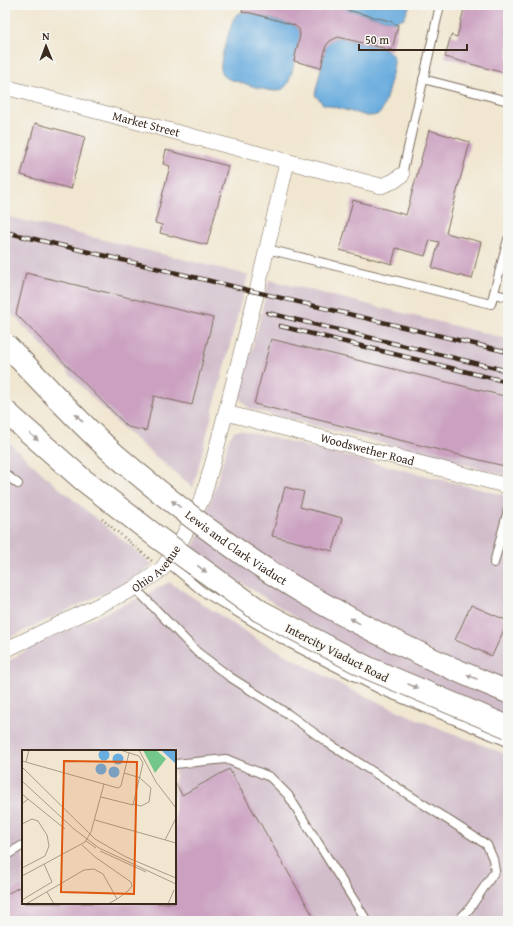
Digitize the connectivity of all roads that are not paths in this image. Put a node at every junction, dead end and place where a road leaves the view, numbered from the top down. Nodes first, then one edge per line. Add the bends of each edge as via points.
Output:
1 (440, 5) edge
2 (423, 79) junction
3 (5, 87) edge
4 (508, 101) edge
5 (287, 162) junction
6 (402, 175) joint
7 (508, 239) edge
8 (267, 249) junction
9 (494, 294) junction
10 (508, 297) edge
11 (5, 344) edge
12 (5, 411) edge
13 (226, 413) junction
14 (5, 474) edge
15 (18, 484) dead end
16 (508, 486) edge
17 (508, 510) edge
18 (167, 562) junction
19 (494, 563) dead end
20 (135, 588) junction
21 (5, 650) edge
22 (508, 692) edge
23 (508, 727) edge
24 (508, 742) edge
25 (176, 764) edge
26 (22, 846) edge
27 (5, 856) edge
28 (367, 921) edge
29 (458, 921) edge

1 - 2 lane
2 - 4 lane
2 - 6 lane
3 - 5 street, Market Street
5 - 6 street, Market Street via 382,186
5 - 8 street
7 - 9 lane
8 - 9 lane via 491,304
8 - 13 street
9 - 10 lane
22 -> 11 highway, Lewis and Clark Viaduct, bridge via 370,630 298,590 230,545 112,451
12 -> 23 highway, bridge via 82,479 156,537 260,611 368,668
13 - 16 street, Woodswether Road
13 - 18 street, Ohio Avenue via 203,497 180,544
14 - 15 lane
17 - 19 lane
18 - 20 street, Ohio Avenue via 162,570
18 - 24 lane, Intercity Viaduct Road via 202,591 292,644 381,690
20 - 21 street, Ohio Avenue
20 - 29 lane via 197,652 230,677 487,844 495,871
25 - 28 lane via 226,759 270,777 288,795
26 - 27 lane

